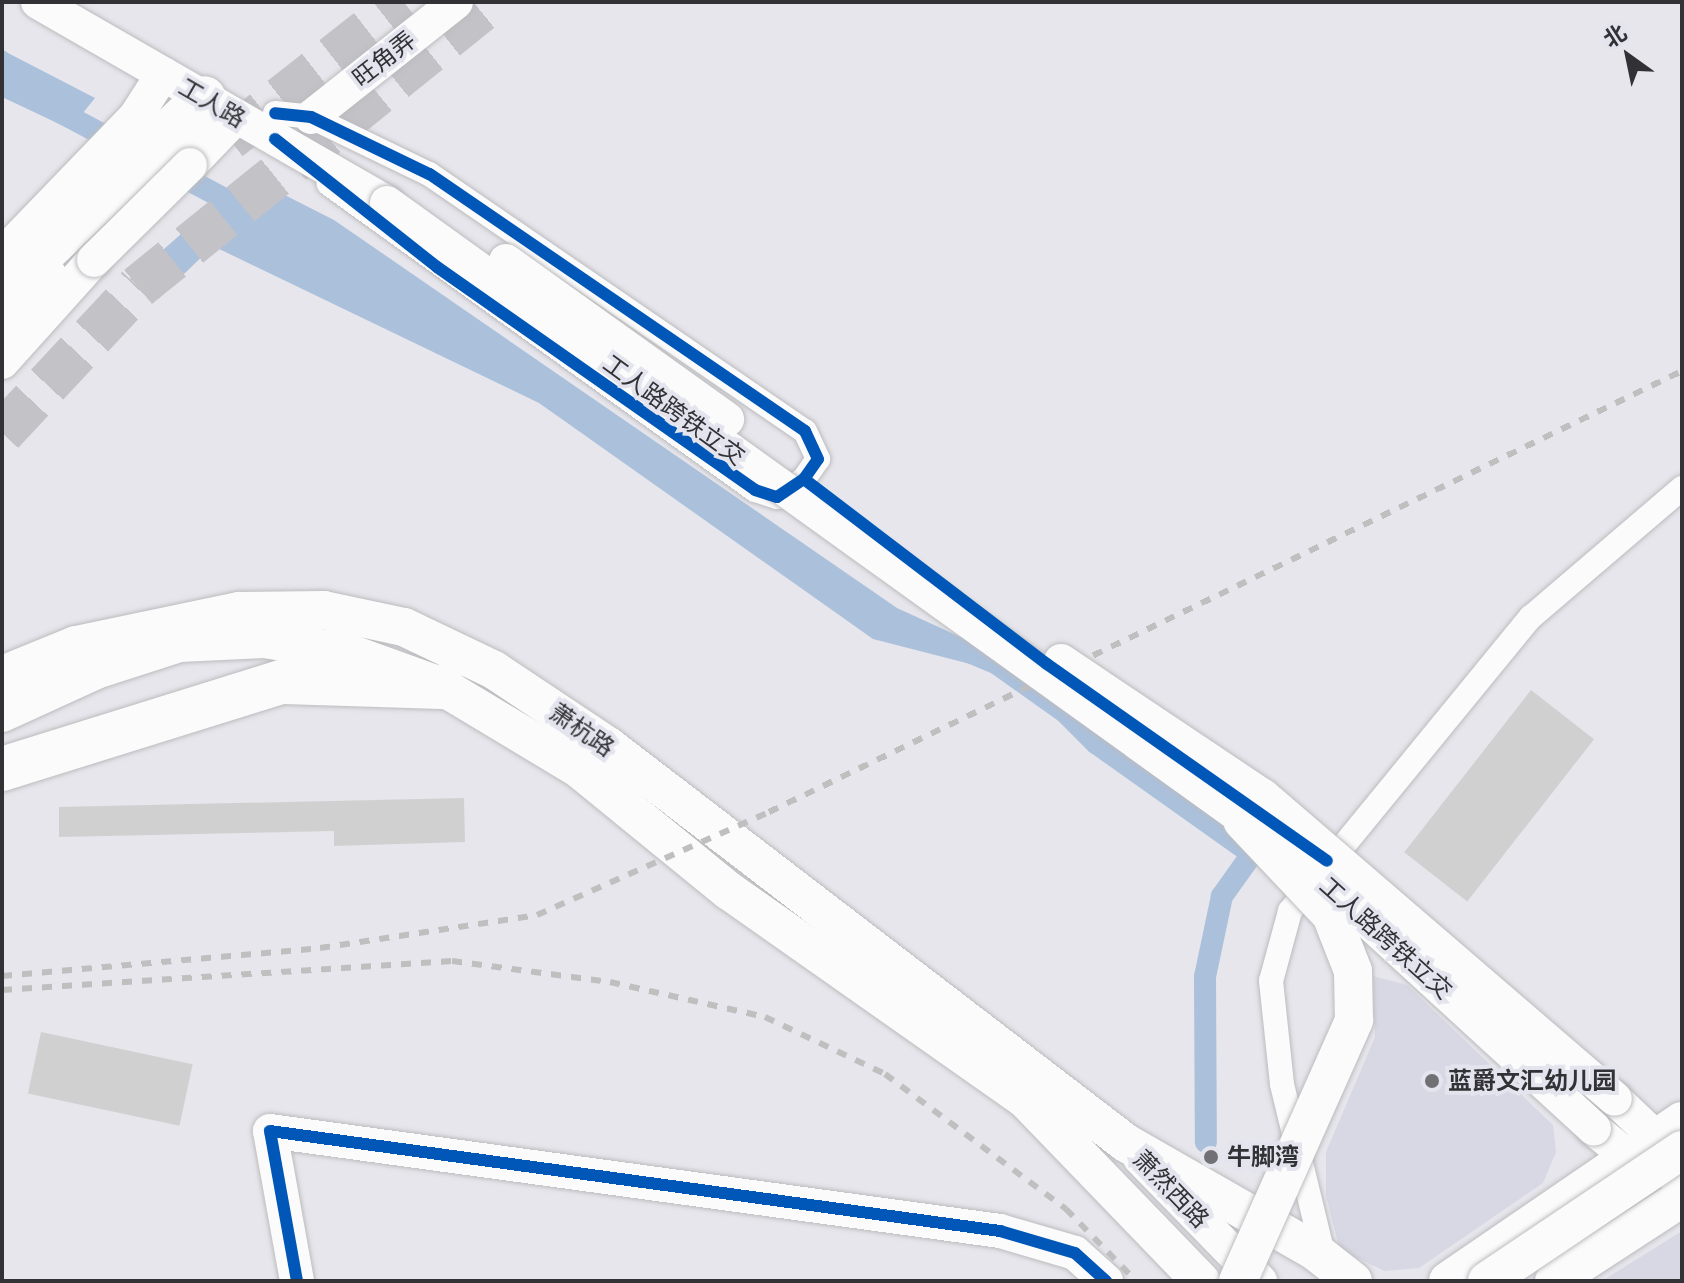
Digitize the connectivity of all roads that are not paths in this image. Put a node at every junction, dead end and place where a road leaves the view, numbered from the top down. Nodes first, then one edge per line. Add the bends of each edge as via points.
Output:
1 (38, 2) edge
2 (82, 2) edge
3 (456, 2) edge
4 (163, 74) junction
5 (220, 107) junction
6 (311, 117) junction
7 (275, 126) junction
8 (168, 143) junction
9 (392, 195) junction
10 (66, 240) junction
11 (2, 255) edge
12 (2, 292) edge
13 (2, 323) edge
14 (2, 362) edge
15 (1682, 488) edge
16 (2, 675) edge
17 (443, 687) junction
18 (2, 713) edge
19 (2, 769) edge
20 (1242, 821) junction
21 (1079, 1101) joint
22 (1057, 1132) joint
23 (1126, 1143) junction
24 (1666, 1146) edge
25 (1682, 1171) edge
26 (1682, 1177) edge
27 (1682, 1198) edge
28 (1339, 1270) edge
29 (297, 1281) edge
30 (1106, 1281) edge
31 (1201, 1281) edge
32 (1238, 1281) edge
33 (1260, 1281) edge
34 (1448, 1281) edge
35 (1487, 1281) edge
36 (1516, 1281) edge
37 (1554, 1281) edge

1 - 4 main road, 工人路
2 - 7 main road, 工人路
3 - 6 main road, 旺角弄
4 - 5 main road, 工人路
4 - 8 main road
5 - 7 main road, 工人路
5 - 8 highway
6 - 7 street
6 - 7 street via 429,174 805,431 818,459 804,479 777,497 755,490 437,267
7 - 9 main road, 工人路
8 - 10 highway
9 - 20 main road, 工人路跨铁立交, bridge
9 - 24 main road, 工人路跨铁立交, bridge via 1035,644 1263,796
10 - 11 main road
10 - 12 highway
10 - 13 main road
10 - 14 main road
15 - 28 street via 1531,617 1290,911 1271,981 1282,1084
16 - 21 main road, 萧杭路 via 76,645 239,611 324,610 404,627 494,670 608,746 667,797
17 - 18 main road, 萧杭路 via 346,652 264,639 179,643 96,670
17 - 19 highway via 282,682
17 - 22 main road, 萧杭路 via 578,768 729,891 1026,1100
20 - 24 main road, 工人路跨铁立交, bridge via 1302,861 1594,1129
20 - 32 main road, bridge via 1331,915 1353,971 1354,1020
21 - 23 main road, 萧然西路
22 - 31 main road, 萧然西路
23 - 28 main road
23 - 33 main road, 萧然西路
24 - 26 main road
24 - 34 main road
24 - 35 main road, bridge
25 - 36 main road
27 - 37 main road
29 - 30 main road via 270,1131 1000,1231 1075,1253

